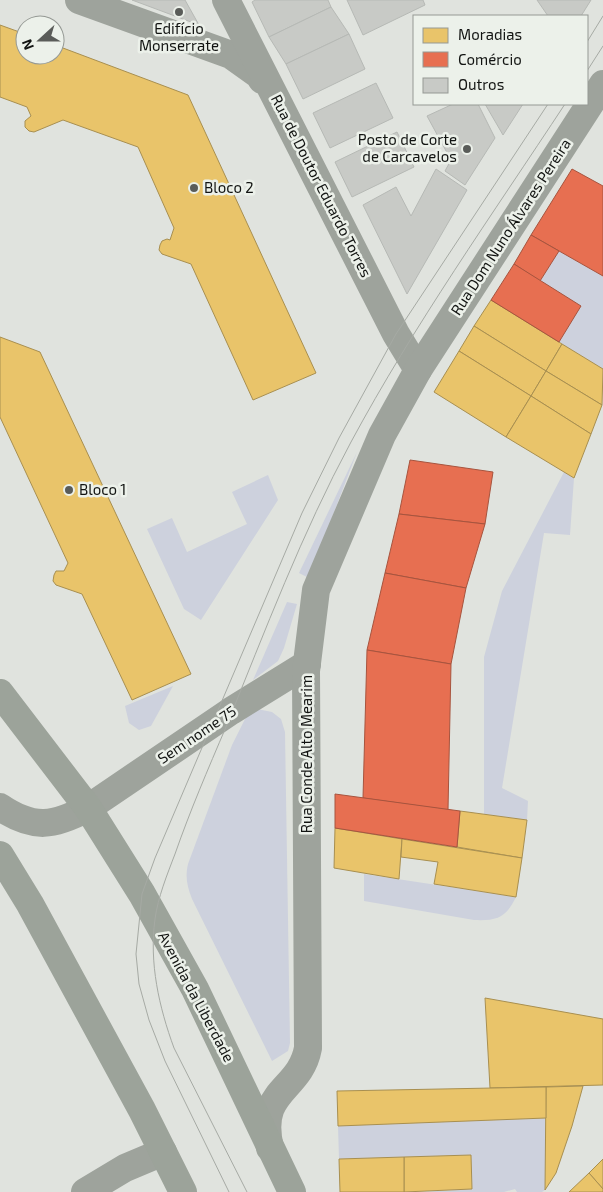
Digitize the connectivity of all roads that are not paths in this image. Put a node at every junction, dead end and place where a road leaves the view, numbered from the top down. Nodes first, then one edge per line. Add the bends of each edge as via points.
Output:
1 (79, 0) edge
2 (226, 0) edge
3 (603, 84) edge
4 (279, 104) junction
5 (418, 370) junction
6 (306, 664) junction
7 (0, 693) edge
8 (0, 807) edge
9 (88, 808) junction
10 (1, 861) edge
11 (270, 1148) junction
12 (163, 1152) junction
13 (85, 1192) edge
14 (183, 1192) edge
15 (292, 1192) edge

1 - 4 street via 231,56 259,75
2 - 4 street, Rua de Doutor Eduardo Torres
3 - 5 street, Rua Dom Nuno Álvares Pereira
4 - 5 street, Rua de Doutor Eduardo Torres via 396,334
5 - 6 street, Rua Conde Alto Mearim via 382,435 316,590
6 - 9 street, Sem nome 75
6 - 11 street, Rua Conde Alto Mearim via 308,1048 301,1070 271,1107 267,1120
7 - 9 main road, Avenida da Liberdade
8 - 9 street via 15,817 47,824
9 - 11 main road, Avenida da Liberdade via 142,894 195,989
10 - 12 main road via 30,904
11 - 15 main road, Avenida da Liberdade
12 - 13 street via 125,1168
12 - 14 main road

